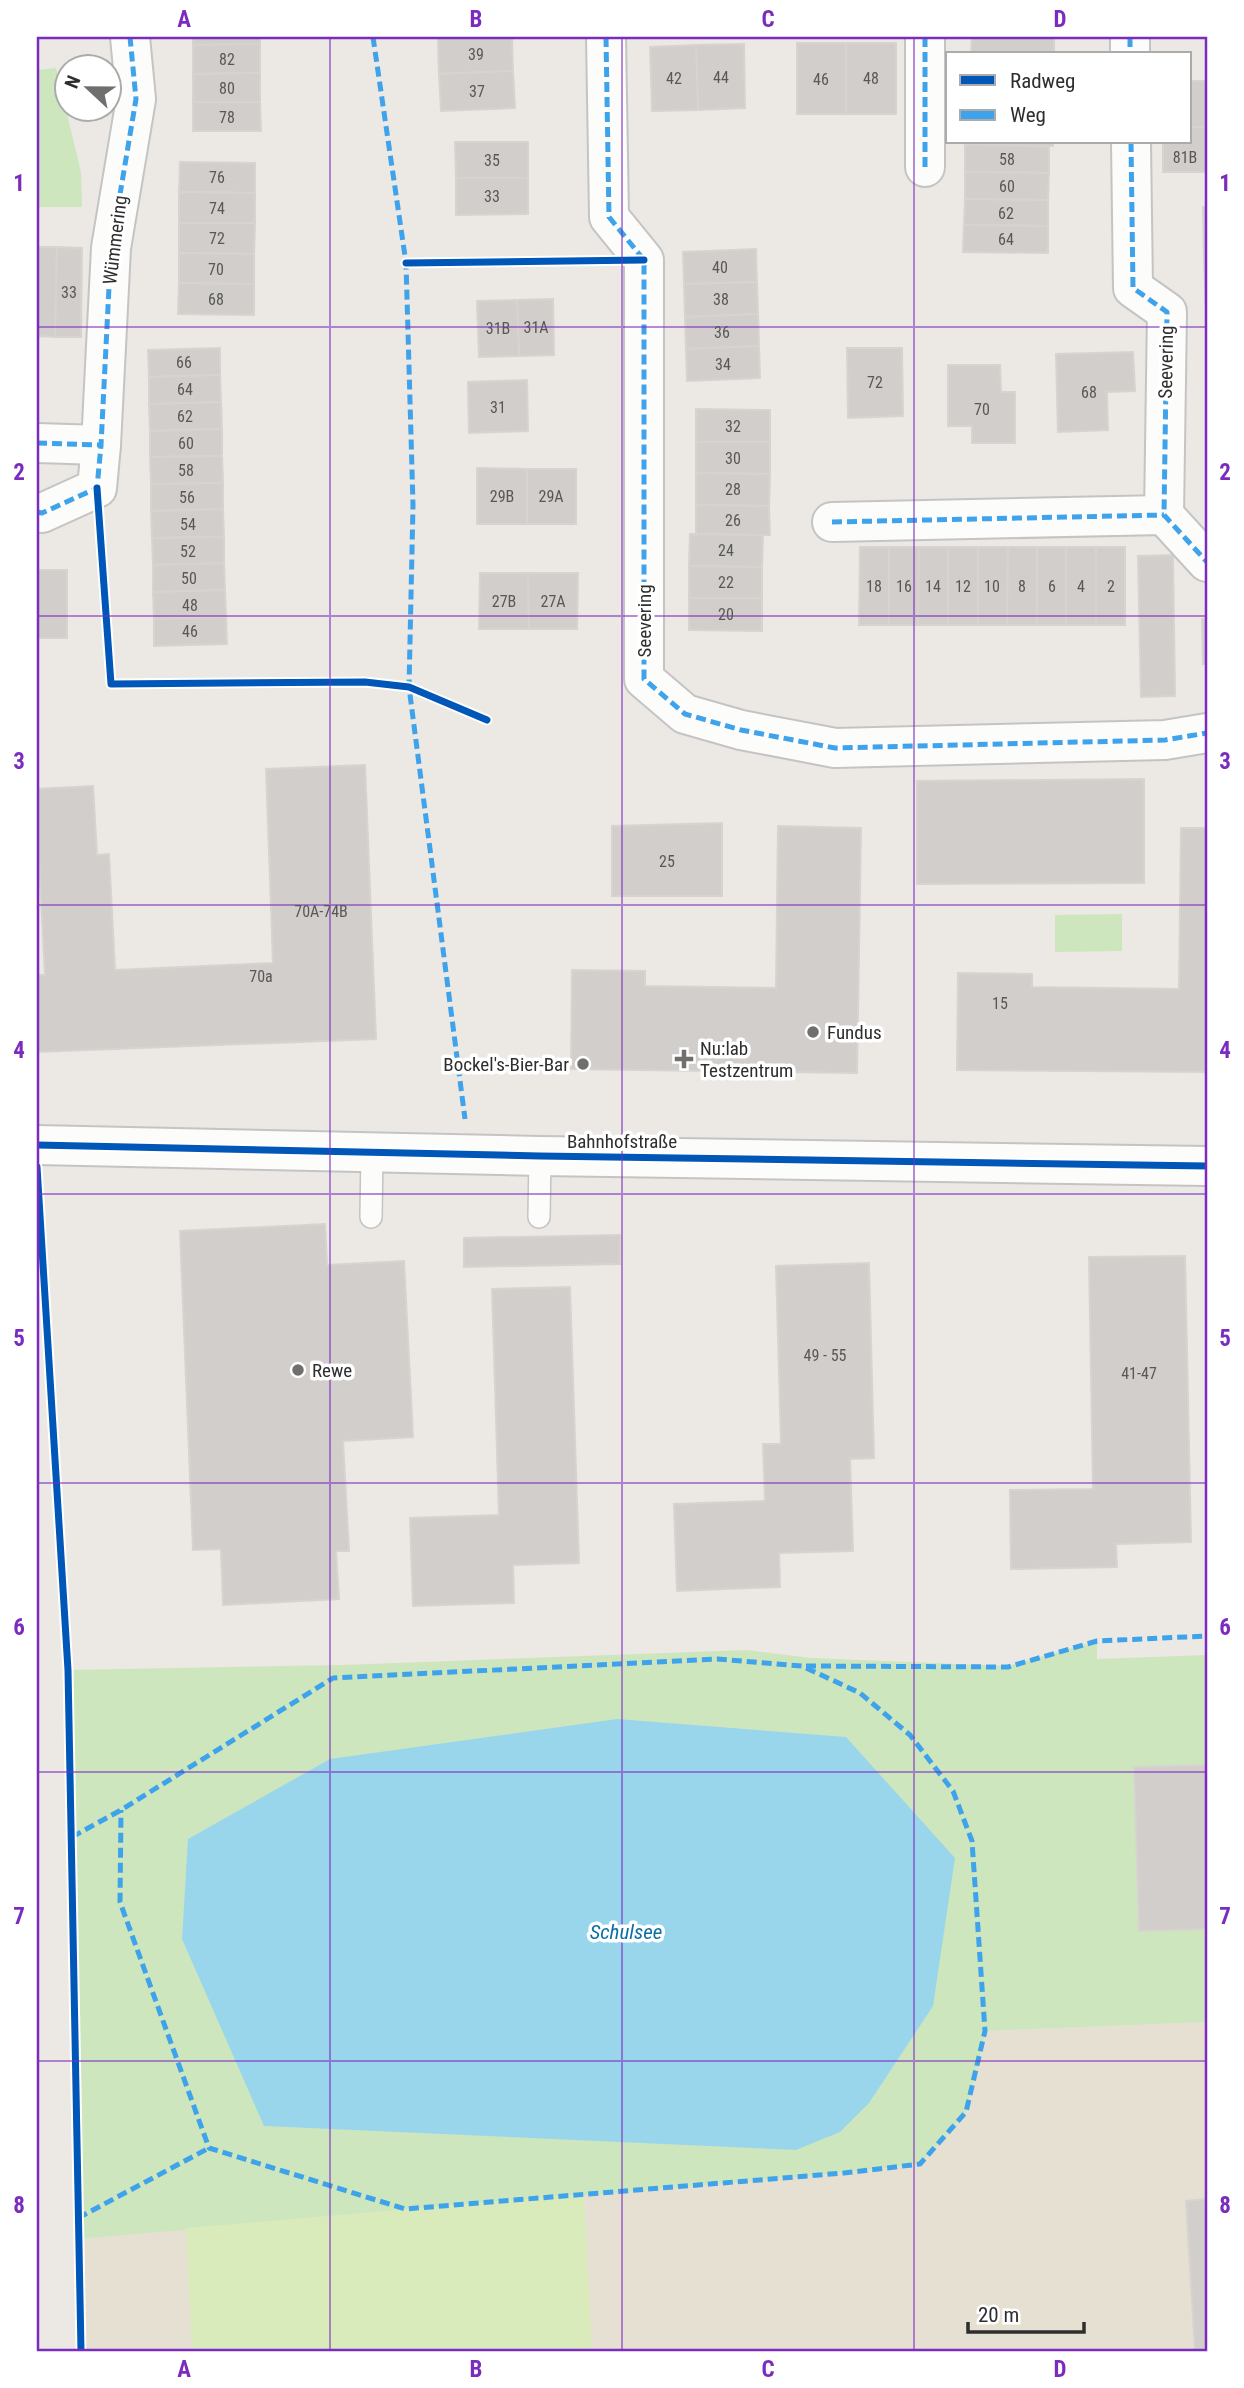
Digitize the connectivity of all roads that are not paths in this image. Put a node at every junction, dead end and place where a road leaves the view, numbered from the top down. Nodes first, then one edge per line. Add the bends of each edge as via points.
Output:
1 (130, 37) edge
2 (607, 37) edge
3 (925, 37) edge
4 (1131, 144) edge
5 (925, 167) dead end
6 (37, 443) edge
7 (101, 445) junction
8 (37, 512) edge
9 (1164, 514) junction
10 (832, 522) dead end
11 (1207, 562) edge
12 (1207, 733) edge
13 (37, 1145) edge
14 (372, 1151) junction
15 (540, 1156) junction
16 (1207, 1166) edge
17 (371, 1217) dead end
18 (539, 1217) dead end

1 - 7 street, Wümmering via 136,99 111,248
2 - 12 street, Seevering via 609,217 644,260 645,679 685,714 835,748 1164,740
3 - 5 street
4 - 9 street, Seevering via 1133,288 1167,312
6 - 7 street
7 - 8 street, Wümmering via 97,488
9 - 10 street
9 - 11 street
13 - 14 street, Bahnhofstraße
14 - 15 street, Bahnhofstraße
14 - 17 lane
15 - 16 street, Bahnhofstraße
15 - 18 lane

